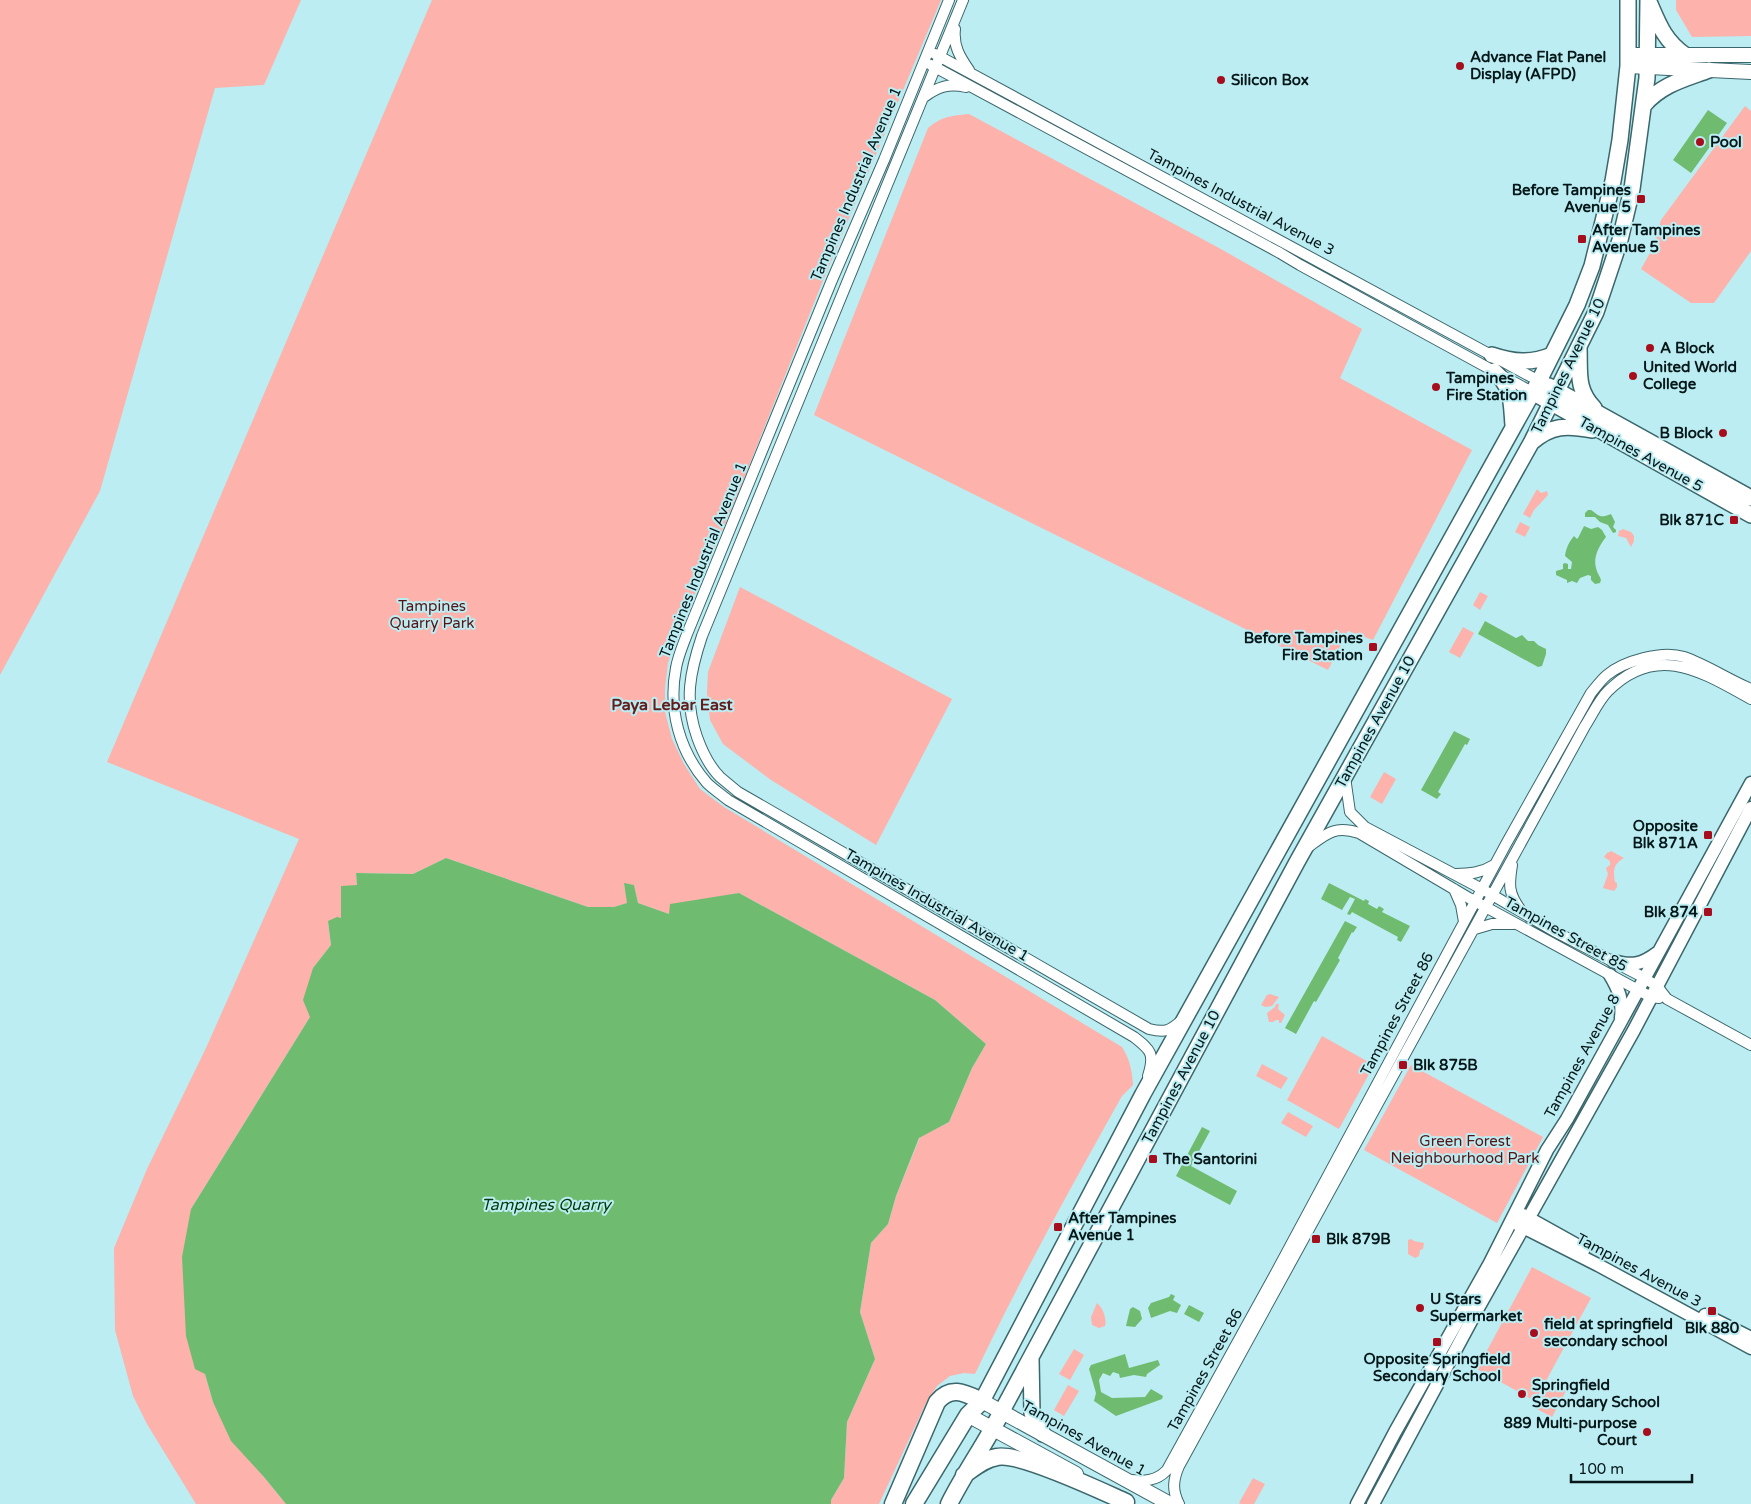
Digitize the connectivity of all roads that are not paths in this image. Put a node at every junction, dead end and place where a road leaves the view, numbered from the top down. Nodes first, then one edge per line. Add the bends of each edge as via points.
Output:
1 (949, 0) edge
2 (963, 0) edge
3 (1628, 0) edge
4 (1648, 0) edge
5 (956, 18) junction
6 (928, 50) junction
7 (1685, 55) junction
8 (1751, 55) edge
9 (941, 57) junction
10 (924, 61) junction
11 (1628, 61) junction
12 (1647, 61) junction
13 (936, 68) junction
14 (1710, 70) junction
15 (1751, 72) edge
16 (971, 73) junction
17 (975, 89) junction
18 (923, 98) junction
19 (1644, 105) junction
20 (1580, 347) junction
21 (1492, 355) junction
22 (1552, 355) junction
23 (1494, 371) junction
24 (1535, 386) junction
25 (1554, 396) junction
26 (1598, 412) junction
27 (1513, 425) junction
28 (1603, 432) junction
29 (1530, 443) junction
30 (1751, 498) edge
31 (1751, 515) edge
32 (1748, 693) edge
33 (1345, 776) junction
34 (1751, 783) edge
35 (1751, 808) edge
36 (1302, 852) junction
37 (1514, 856) junction
38 (1496, 863) junction
39 (1454, 874) junction
40 (1453, 888) junction
41 (1482, 889) junction
42 (1493, 895) junction
43 (1475, 901) junction
44 (1487, 907) junction
45 (1522, 912) junction
46 (1464, 922) junction
47 (1522, 926) junction
48 (1475, 929) junction
49 (1660, 951) junction
50 (1613, 961) junction
51 (1610, 975) junction
52 (1644, 979) junction
53 (1657, 986) junction
54 (1638, 990) junction
55 (1651, 997) junction
56 (1667, 999) junction
57 (1187, 1016) junction
58 (1620, 1023) junction
59 (1751, 1046) edge
60 (1143, 1094) junction
61 (1514, 1216) junction
62 (1527, 1223) junction
63 (1751, 1338) edge
64 (1751, 1348) edge
65 (1031, 1358) junction
66 (982, 1401) junction
67 (1002, 1411) junction
68 (975, 1419) junction
69 (993, 1430) junction
70 (1043, 1434) junction
71 (964, 1475) junction
72 (1371, 1478) junction
73 (1127, 1480) junction
74 (1384, 1484) junction
75 (1128, 1503) edge
76 (893, 1504) edge
77 (914, 1504) edge
78 (927, 1504) edge
79 (949, 1504) edge
80 (1170, 1504) edge
81 (1179, 1504) edge
82 (1357, 1504) edge
83 (1373, 1504) edge

1 - 6 street, Tampines Industrial Avenue 1
2 - 5 street, Tampines Industrial Avenue 1
3 - 11 main road, Tampines Avenue 10
4 - 7 main road via 1667,40
4 - 12 main road, Tampines Avenue 10
5 - 9 street, Tampines Industrial Avenue 1
5 - 16 street via 955,46
6 - 9 street, Tampines Industrial Avenue 3
6 - 10 street, Tampines Industrial Avenue 1
7 - 8 main road
7 - 12 main road
9 - 13 street, Tampines Industrial Avenue 1
9 - 16 street, Tampines Industrial Avenue 3
10 - 13 street, Tampines Industrial Avenue 3
10 - 60 street, Tampines Industrial Avenue 1 via 687,634 676,666 673,711 679,736 690,759 707,783 728,800 1148,1047 1151,1068
11 - 12 main road
11 - 22 main road, Tampines Avenue 10 via 1613,181 1592,266
12 - 14 main road
12 - 19 main road, Tampines Avenue 10
13 - 17 street, Tampines Industrial Avenue 3
13 - 18 street, Tampines Industrial Avenue 1
14 - 15 main road
14 - 19 main road via 1667,86
16 - 21 street, Tampines Industrial Avenue 3
17 - 18 street via 943,86
17 - 23 street, Tampines Industrial Avenue 3
18 - 57 street, Tampines Industrial Avenue 1 via 702,636 694,659 688,705 694,729 702,752 719,776 738,792 1149,1029 1169,1030
19 - 20 main road, Tampines Avenue 10 via 1632,190 1620,240 1596,312
20 - 25 main road, Tampines Avenue 10
20 - 26 main road via 1582,393
21 - 22 main road via 1516,362
21 - 24 street, Tampines Industrial Avenue 3
22 - 24 main road, Tampines Avenue 10
23 - 24 street, Tampines Industrial Avenue 3
23 - 27 main road via 1504,380 1510,396
24 - 25 main road, Tampines Avenue 5
24 - 27 main road, Tampines Avenue 10
25 - 26 main road, Tampines Avenue 5
25 - 28 main road, Tampines Avenue 5
25 - 29 main road, Tampines Avenue 10
26 - 30 main road, Tampines Avenue 5
27 - 57 main road, Tampines Avenue 10
28 - 29 main road via 1576,427 1550,429
28 - 31 main road, Tampines Avenue 5
29 - 33 main road, Tampines Avenue 10
32 - 37 street, Tampines Street 86 via 1682,666 1654,666 1624,677 1607,692 1585,726
32 - 38 street, Tampines Street 86 via 1683,657 1656,656 1631,662 1607,675 1591,693
33 - 36 main road, Tampines Avenue 10
33 - 39 street, Tampines Street 85 via 1350,812 1365,827
34 - 49 street, Tampines Avenue 8
35 - 53 street
36 - 40 street, Tampines Street 85 via 1326,834 1348,830 1359,833
36 - 65 main road, Tampines Avenue 10
37 - 42 street, Tampines Street 86
37 - 45 street via 1510,889
38 - 39 street via 1477,873
38 - 41 street, Tampines Street 86
39 - 41 street, Tampines Street 85
40 - 43 street, Tampines Street 85
40 - 46 street via 1460,899
41 - 42 street, Tampines Street 85
41 - 43 street, Tampines Street 86
42 - 44 street, Tampines Street 86
42 - 45 street, Tampines Street 85
43 - 44 street, Tampines Street 85
43 - 46 street, Tampines Street 86
44 - 47 street, Tampines Street 85
44 - 48 street, Tampines Street 86
45 - 50 street, Tampines Street 85
46 - 73 street, Tampines Street 86 via 1167,1470 1146,1481
47 - 48 street via 1500,923
47 - 51 street, Tampines Street 85
48 - 81 street, Tampines Street 86 via 1179,1466 1173,1487
49 - 50 street via 1636,964
49 - 52 street, Tampines Avenue 8
50 - 52 street, Tampines Street 85
51 - 54 street, Tampines Street 85
51 - 58 street via 1622,1001
52 - 53 street, Tampines Street 85
52 - 54 street, Tampines Avenue 8
53 - 55 street
53 - 56 street
54 - 55 street, Tampines Street 85
54 - 58 street, Tampines Avenue 8
55 - 56 street, Tampines Street 85
55 - 62 street
56 - 59 street
57 - 60 main road, Tampines Avenue 10
58 - 61 street, Tampines Avenue 8 via 1547,1150
60 - 66 main road, Tampines Avenue 10
61 - 62 street, Tampines Avenue 3
61 - 72 street, Tampines Avenue 8
62 - 63 street, Tampines Avenue 3
62 - 64 street, Tampines Avenue 3
62 - 74 street
65 - 67 main road, Tampines Avenue 10
65 - 70 main road via 1032,1413
66 - 67 main road, Tampines Avenue 1
66 - 68 highway
66 - 76 highway via 966,1393 943,1395 937,1402
66 - 77 highway via 968,1415
67 - 69 highway
67 - 70 main road, Tampines Avenue 1
68 - 69 main road
68 - 78 highway
69 - 71 highway
69 - 75 main road
70 - 73 main road, Tampines Avenue 1
71 - 75 highway via 984,1460 998,1456 1014,1457
71 - 79 highway
72 - 74 street
72 - 82 street, Tampines Avenue 8
73 - 80 main road, Tampines Avenue 1
74 - 83 street

